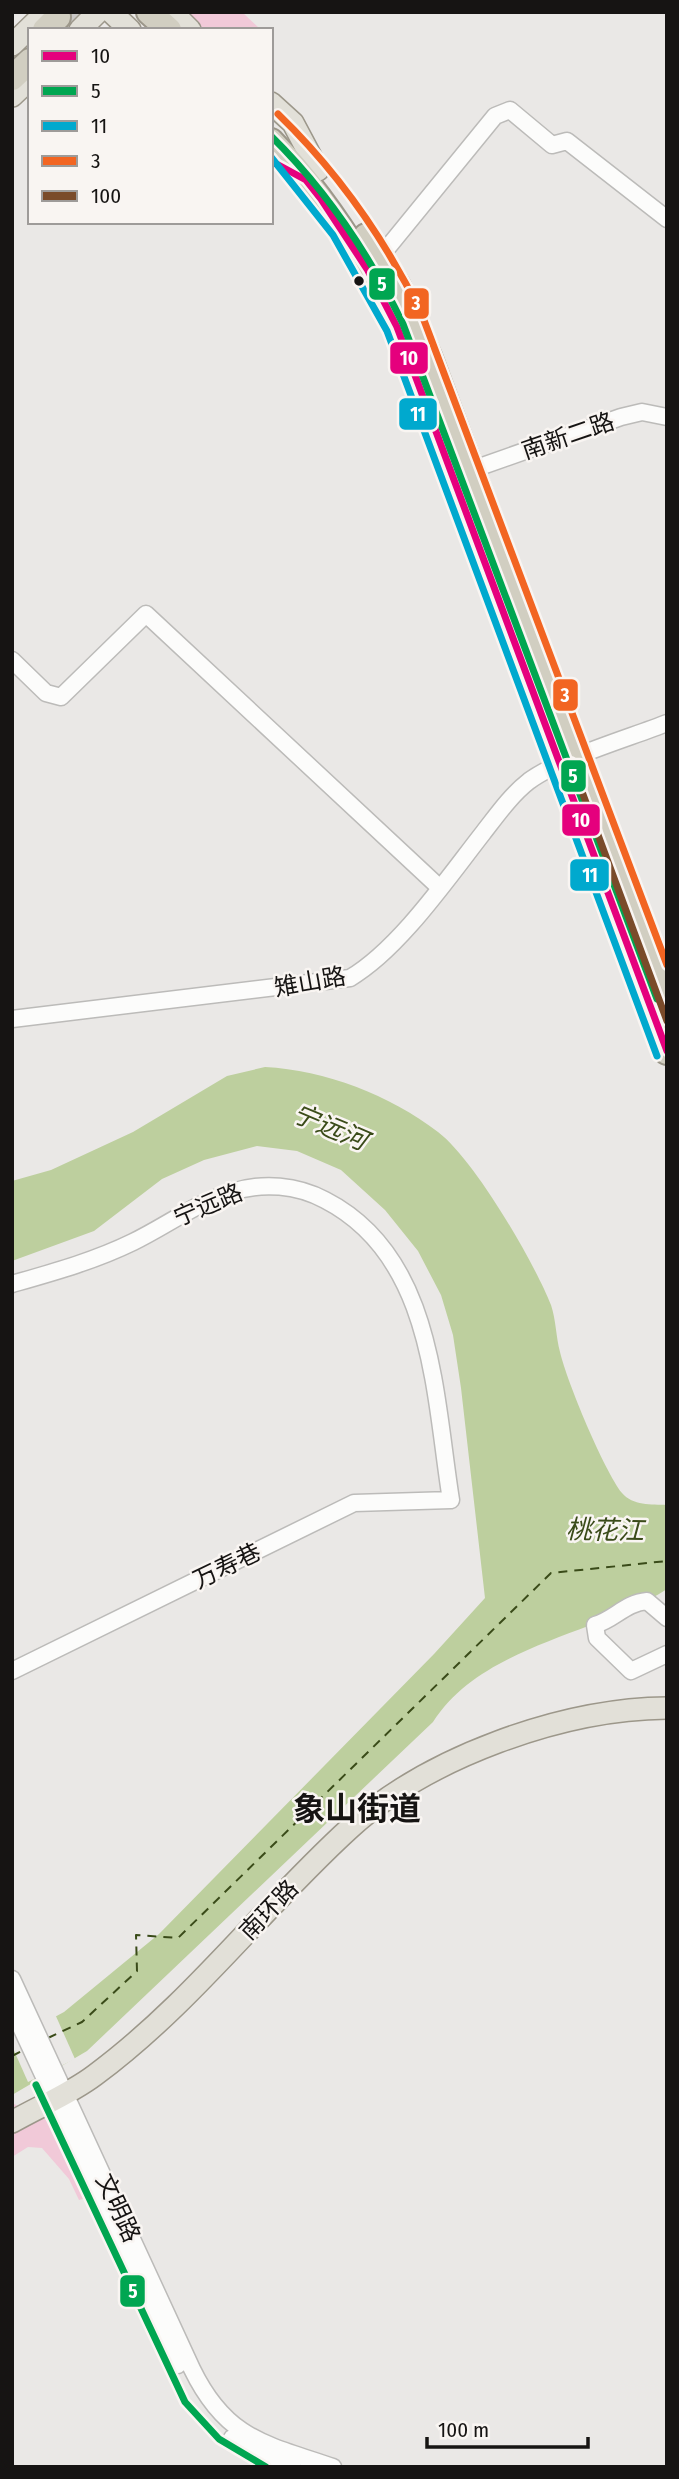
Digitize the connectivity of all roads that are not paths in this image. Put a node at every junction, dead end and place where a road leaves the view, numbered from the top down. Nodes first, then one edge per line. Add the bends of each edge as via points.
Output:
1 (98, 12) edge
2 (111, 12) edge
3 (130, 12) edge
4 (149, 12) edge
5 (176, 20) edge
6 (56, 21) edge
7 (128, 28) edge
8 (148, 28) edge
9 (28, 37) edge
10 (12, 46) edge
11 (28, 47) edge
12 (12, 62) edge
13 (28, 63) edge
14 (12, 78) edge
15 (28, 81) edge
16 (12, 96) edge
17 (273, 105) edge
18 (273, 124) edge
19 (273, 143) edge
20 (273, 161) edge
21 (312, 175) junction
22 (667, 219) edge
23 (380, 257) junction
24 (667, 417) edge
25 (471, 470) junction
26 (12, 660) edge
27 (667, 723) edge
28 (569, 762) junction
29 (440, 888) junction
30 (667, 995) edge
31 (12, 1019) edge
32 (667, 1052) edge
33 (12, 1284) edge
34 (451, 1500) joint
35 (667, 1618) edge
36 (667, 1654) edge
37 (12, 1671) edge
38 (667, 1708) edge
39 (667, 1719) edge
40 (487, 1749) junction
41 (12, 1979) edge
42 (12, 2008) edge
43 (26, 2024) junction
44 (55, 2087) junction
45 (12, 2122) edge
46 (293, 2467) edge
47 (333, 2467) edge

1 - 6 main road
2 - 7 main road
3 - 8 highway
4 - 5 highway
9 - 10 main road
11 - 12 highway
13 - 14 highway
15 - 16 main road
17 - 21 main road via 293,123
18 - 21 highway
19 - 21 highway
20 - 21 main road
21 - 23 highway
21 - 28 highway via 397,327
22 - 23 street via 568,141 552,145 510,110 495,116
23 - 25 highway via 413,320
24 - 25 street, 南新二路 via 642,412 621,417
25 - 28 highway
26 - 29 street via 46,693 61,697 146,614
27 - 28 street, 雉山路
28 - 29 street, 雉山路 via 530,780 509,800
28 - 30 highway
28 - 32 highway
29 - 31 street, 雉山路 via 370,966 350,978
33 - 34 street, 宁远路 via 89,1262 232,1192 277,1187 318,1196 374,1236 405,1280 428,1353
34 - 37 street, 万寿巷 via 354,1503
35 - 36 street via 647,1601 624,1607 613,1619 595,1625 597,1638 632,1671
38 - 40 main road, 南环路 via 604,1713 535,1730
39 - 40 main road, 南环路 via 605,1722
40 - 44 main road, 南环路 via 397,1792 351,1827 182,1999 95,2076
41 - 43 street
42 - 43 street
43 - 44 street
44 - 45 main road, 南环路
44 - 46 street, 文明路 via 200,2406 242,2445
44 - 47 street, 文明路 via 213,2407 246,2435

